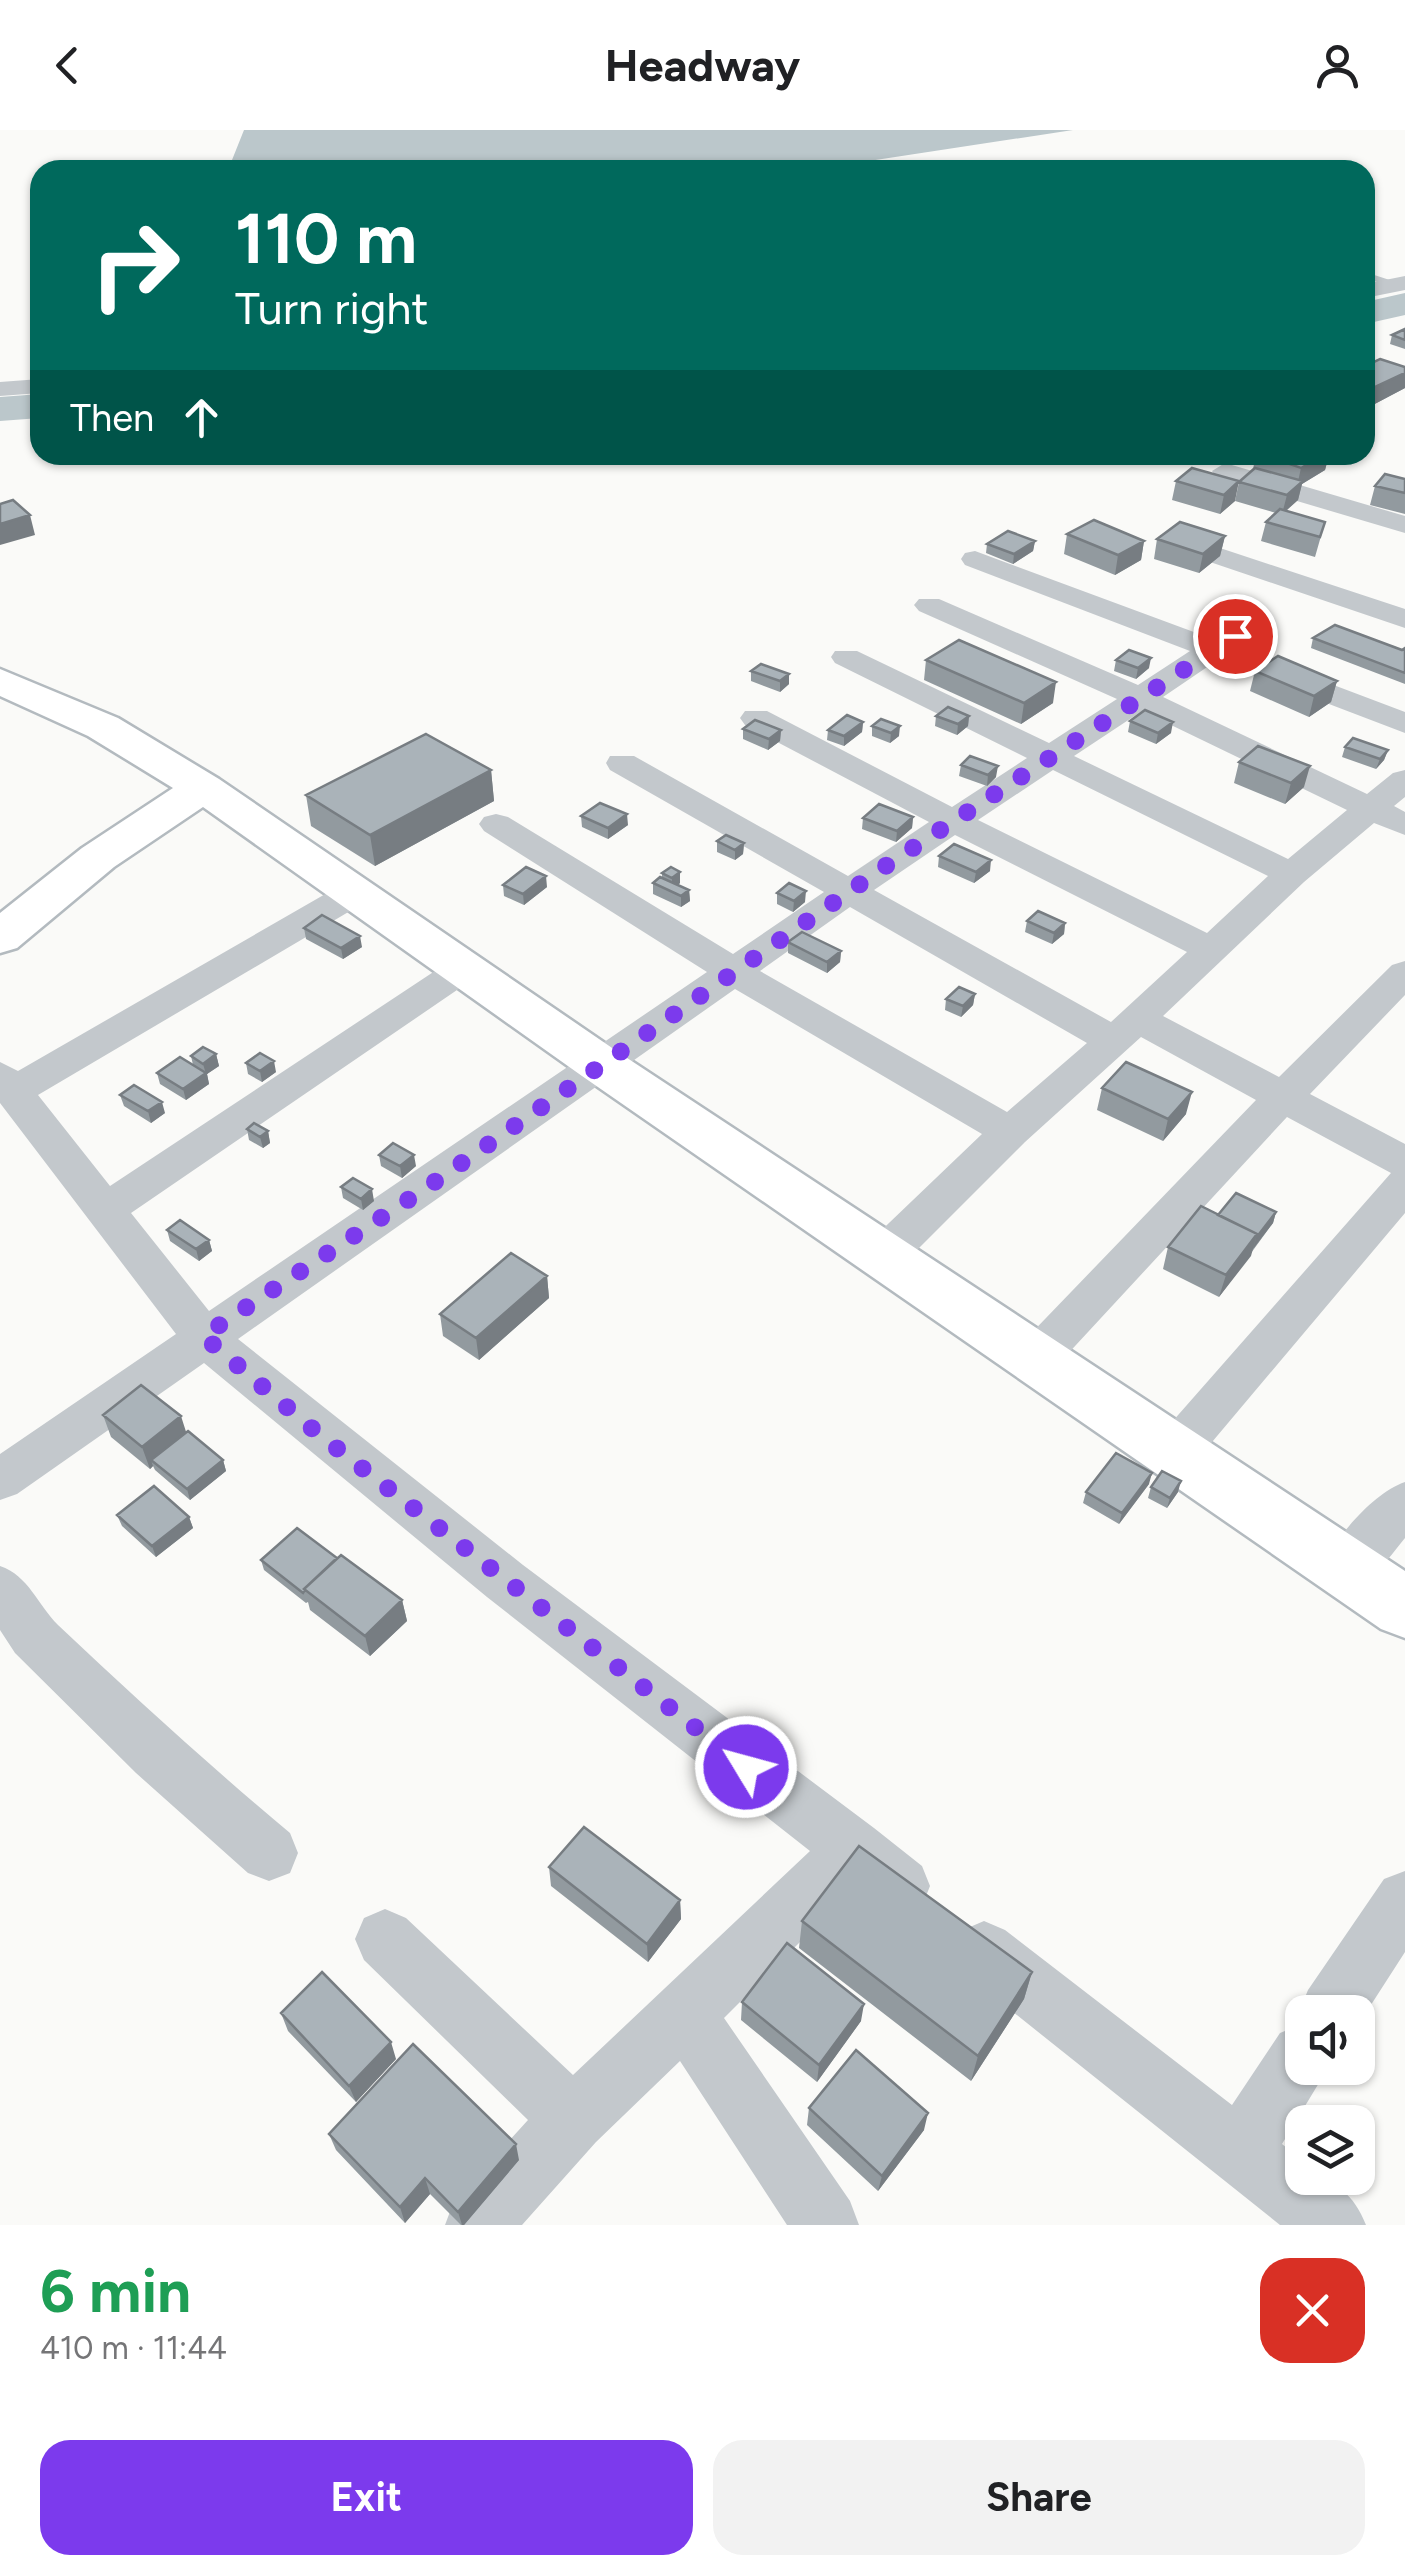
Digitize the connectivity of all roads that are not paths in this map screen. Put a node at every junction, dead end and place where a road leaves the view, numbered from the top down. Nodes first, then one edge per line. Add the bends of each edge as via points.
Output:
1 (1375, 278) edge
2 (1400, 284) edge
3 (1375, 289) edge
4 (30, 387) edge
5 (0, 389) edge
6 (1225, 471) dead end
7 (1405, 524) edge
8 (1220, 556) edge
9 (975, 559) dead end
10 (930, 605) dead end
11 (1405, 619) edge
12 (1252, 624) dead end
13 (1218, 648) junction
14 (846, 658) dead end
15 (0, 681) edge
16 (1141, 698) junction
17 (756, 718) edge
18 (1405, 723) edge
19 (1052, 756) junction
20 (622, 763) dead end
21 (1405, 780) edge
22 (204, 788) junction
23 (1388, 817) edge
24 (954, 821) junction
25 (496, 824) dead end
26 (1292, 874) junction
27 (354, 893) junction
28 (848, 893) junction
29 (0, 938) edge
30 (1213, 950) junction
31 (463, 969) junction
32 (1405, 972) edge
33 (736, 973) junction
34 (1126, 1030) junction
35 (600, 1064) junction
36 (7, 1083) edge
37 (1286, 1097) junction
38 (1010, 1132) junction
39 (1405, 1162) edge
40 (1405, 1184) edge
41 (106, 1209) junction
42 (882, 1256) junction
43 (203, 1336) junction
44 (1034, 1359) junction
45 (1174, 1452) junction
46 (0, 1480) edge
47 (1405, 1502) edge
48 (1347, 1568) junction
49 (0, 1588) edge
50 (1405, 1608) edge
51 (854, 1848) junction
52 (269, 1853) dead end
53 (1405, 1900) edge
54 (385, 1939) dead end
55 (1341, 1995) edge
56 (686, 2013) junction
57 (1285, 2081) edge
58 (573, 2119) junction
59 (1240, 2150) junction
60 (478, 2225) edge
61 (826, 2225) edge
62 (1333, 2225) edge

1 - 2 lane
2 - 3 street
4 - 5 street
6 - 7 street
8 - 11 street
9 - 13 street
10 - 16 street
12 - 13 street
13 - 16 street
13 - 18 street
14 - 19 street
15 - 22 street via 103,727
16 - 19 street
16 - 23 street
17 - 24 street
19 - 24 street
19 - 26 street
20 - 28 street
21 - 23 street
22 - 27 street
22 - 29 street via 95,860
23 - 26 street
24 - 28 street
24 - 30 street
25 - 33 street
26 - 30 street
27 - 31 street
27 - 36 street
28 - 33 street
28 - 34 street
30 - 34 street
31 - 35 street
31 - 41 street
32 - 37 street
33 - 35 street
33 - 38 street
34 - 37 street
34 - 38 street
35 - 42 street
35 - 43 street
36 - 41 street
37 - 39 street
37 - 44 street
38 - 42 street
40 - 45 street
41 - 43 street
42 - 44 street
43 - 46 street
43 - 51 street via 505,1581
44 - 45 street
45 - 48 street
47 - 48 street
48 - 50 street
49 - 52 street via 34,1636 156,1756
51 - 56 street
51 - 59 street
53 - 55 street
54 - 58 street
56 - 58 street
56 - 61 street
57 - 59 street
58 - 60 street
59 - 62 street

